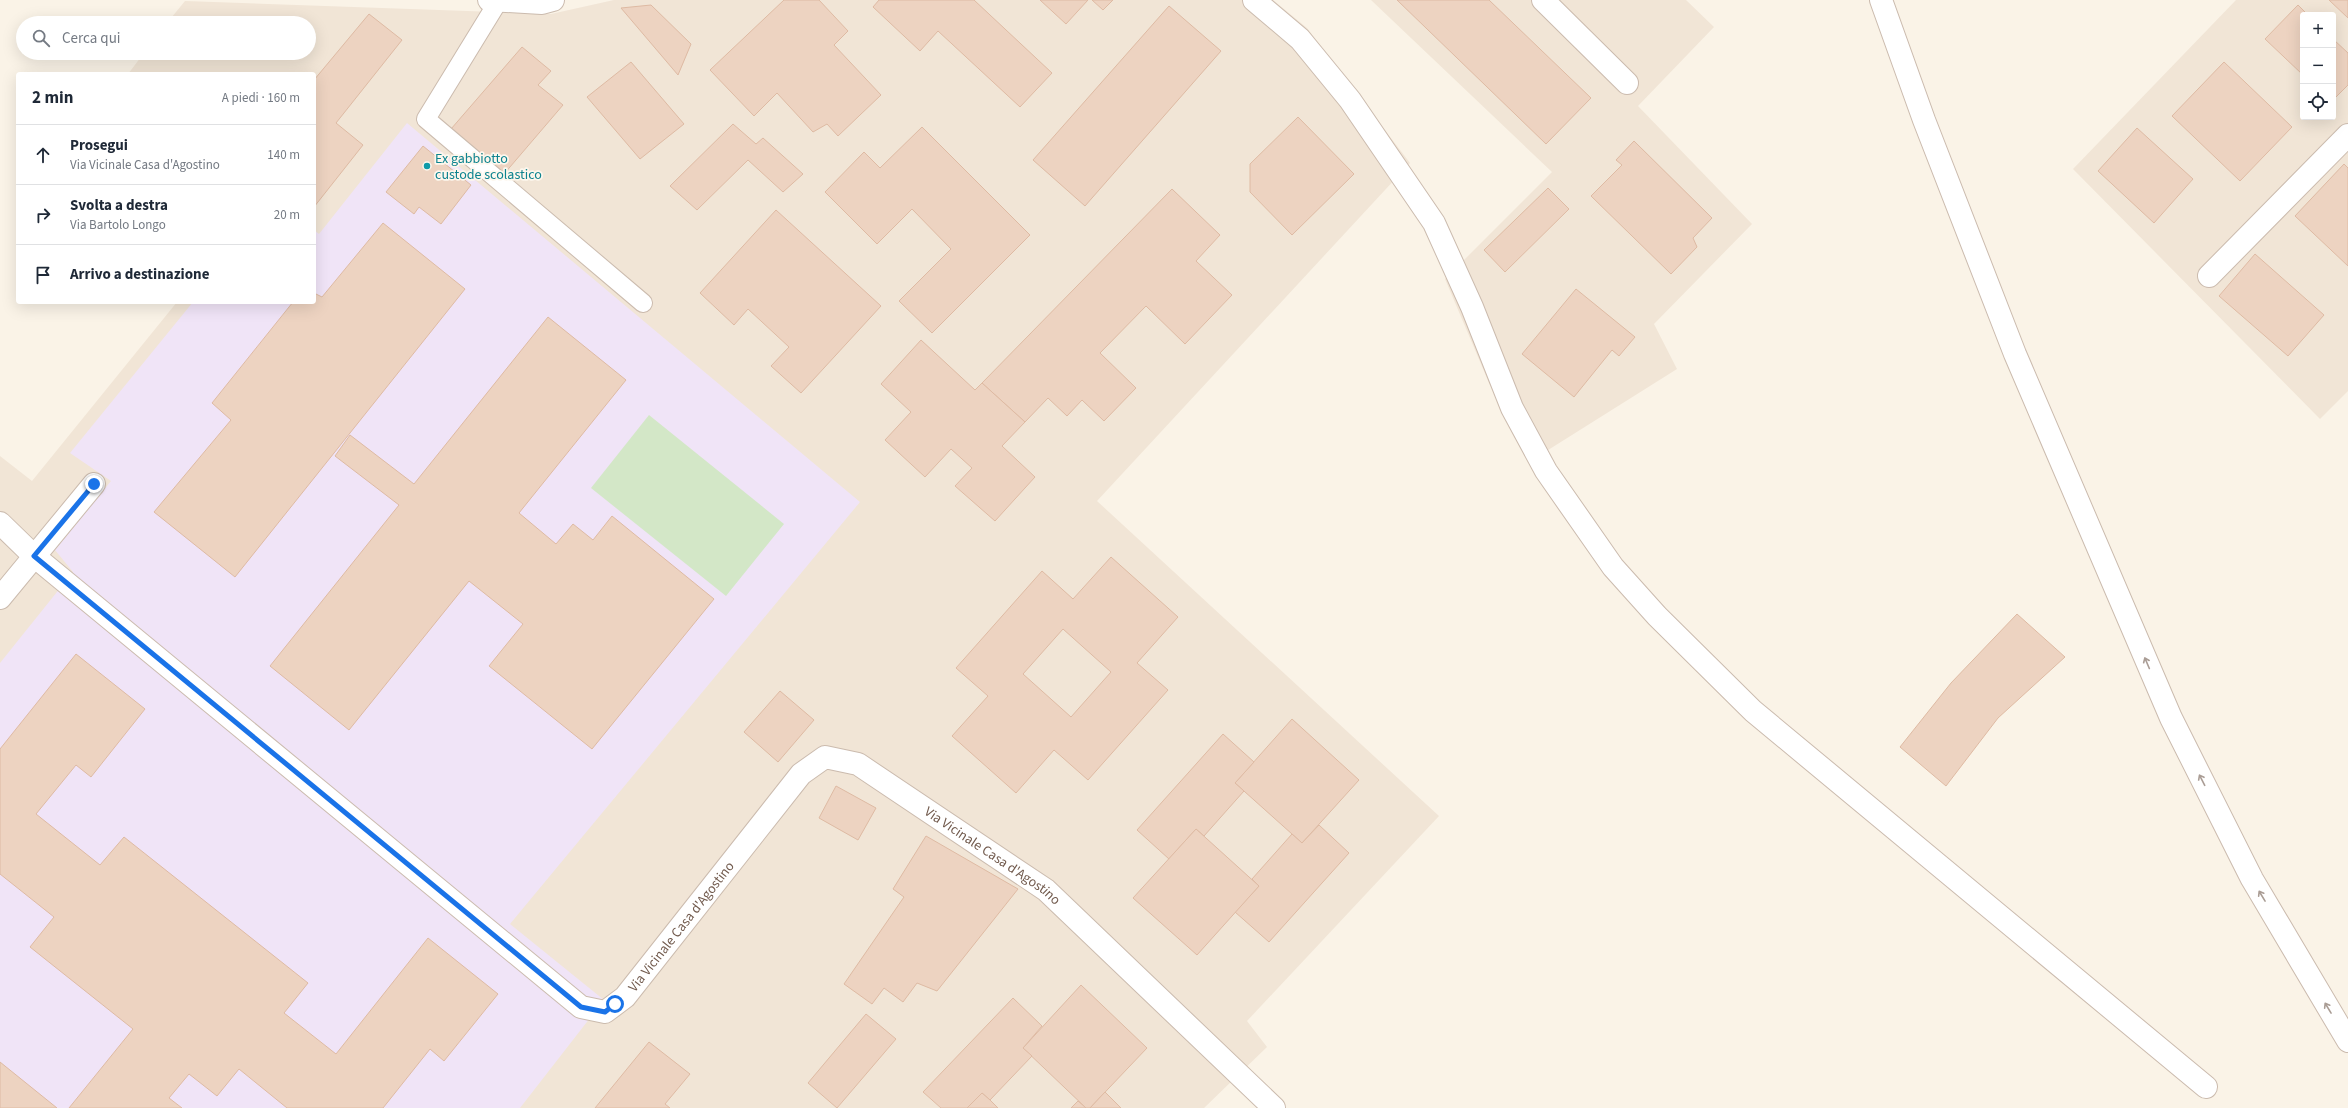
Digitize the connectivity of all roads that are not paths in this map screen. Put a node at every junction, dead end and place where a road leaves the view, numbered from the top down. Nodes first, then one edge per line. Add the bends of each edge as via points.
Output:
1 (489, 0) edge
2 (499, 0) edge
3 (553, 0) edge
4 (1254, 0) edge
5 (1543, 0) edge
6 (1881, 0) edge
7 (1628, 83) dead end
8 (2348, 135) edge
9 (2209, 276) dead end
10 (643, 303) dead end
11 (94, 484) dead end
12 (0, 523) edge
13 (34, 556) junction
14 (0, 598) edge
15 (2348, 1041) edge
16 (2206, 1087) dead end
17 (1274, 1108) edge

1 - 2 street
2 - 3 street via 542,3
2 - 10 lane via 426,119
4 - 16 street via 1300,39 1350,100 1434,223 1472,307 1512,408 1546,471 1613,567 1657,616 1753,711
5 - 7 street
15 -> 6 street via 2252,879 2171,718 2015,354 1924,120
8 - 9 street
11 - 13 street
12 - 13 street, Via Vicinale Casa d'Agostino
13 - 14 street
13 - 17 street, Via Vicinale Casa d'Agostino via 581,1007 605,1012 625,997 801,774 825,757 858,764 1046,890

